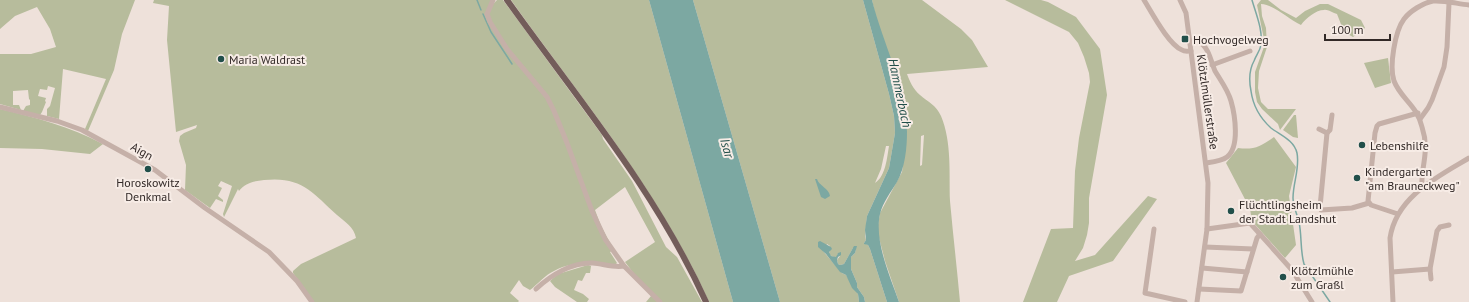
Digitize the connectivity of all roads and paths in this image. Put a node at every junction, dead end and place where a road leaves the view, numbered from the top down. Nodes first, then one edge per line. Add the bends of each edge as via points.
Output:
1 (493, 0) edge
2 (507, 0) edge
3 (1144, 0) edge
4 (1180, 0) edge
5 (1449, 2) junction
6 (1469, 5) edge
7 (1190, 43) junction
8 (1250, 50) dead end
9 (1191, 51) junction
10 (1212, 65) junction
11 (0, 107) edge
12 (1418, 113) junction
13 (1332, 115) dead end
14 (1420, 119) junction
15 (1319, 129) dead end
16 (1327, 133) junction
17 (1469, 158) edge
18 (1206, 163) junction
19 (1422, 188) junction
20 (1369, 203) junction
21 (1398, 214) junction
22 (1449, 224) dead end
23 (1207, 228) junction
24 (1154, 229) dead end
25 (1260, 234) junction
26 (1205, 247) junction
27 (1253, 250) junction
28 (624, 266) junction
29 (1202, 268) junction
30 (1430, 269) junction
31 (1247, 272) junction
32 (1392, 272) junction
33 (1432, 279) dead end
34 (536, 289) dead end
35 (1199, 289) junction
36 (312, 302) edge
37 (660, 302) edge
38 (706, 302) edge
39 (1185, 302) edge
40 (1197, 302) edge
41 (1312, 302) edge
42 (1393, 302) edge

1 - 28 street via 487,14 490,22 507,49 547,97 605,239
2 - 38 main road via 576,93 655,207
3 - 9 street via 1166,35 1178,48 1186,52
4 - 7 street, Klötzlmüllerstraße via 1186,14
5 - 6 street
5 - 12 street via 1432,1 1413,11 1404,19 1396,41 1391,66 1393,77 1398,88
5 - 14 street via 1444,67 1432,100
7 - 9 street, Klötzlmüllerstraße
7 - 10 street, Klötzlmüllerstraße via 1195,42 1205,47
8 - 10 street
9 - 18 street, Klötzlmüllerstraße
10 - 18 street, Klötzlmüllerstraße via 1231,101 1235,138 1234,148 1228,157
11 - 36 street, Aign via 82,130 155,170 257,244 283,266
12 - 14 street
12 - 20 street via 1377,126 1372,154
13 - 16 street via 1330,130
14 - 19 street via 1425,146
15 - 16 street
16 - 20 street via 1321,210 1352,208
17 - 19 street
18 - 23 street, Klötzlmüllerstraße via 1209,203
19 - 21 street
20 - 21 street
21 - 32 street via 1390,238
22 - 30 street via 1437,231
23 - 25 street via 1250,223
23 - 26 street, Klötzlmüllerstraße
24 - 39 street via 1145,293
25 - 27 street
25 - 41 street via 1292,270
26 - 27 street
26 - 29 street, Klötzlmüllerstraße
27 - 31 street
28 - 34 street via 592,263 571,267 551,276
28 - 37 street
29 - 31 street
29 - 35 street, Klötzlmüllerstraße
30 - 32 street
30 - 33 street
31 - 35 street via 1241,291
32 - 42 street
35 - 40 street, Klötzlmüllerstraße

